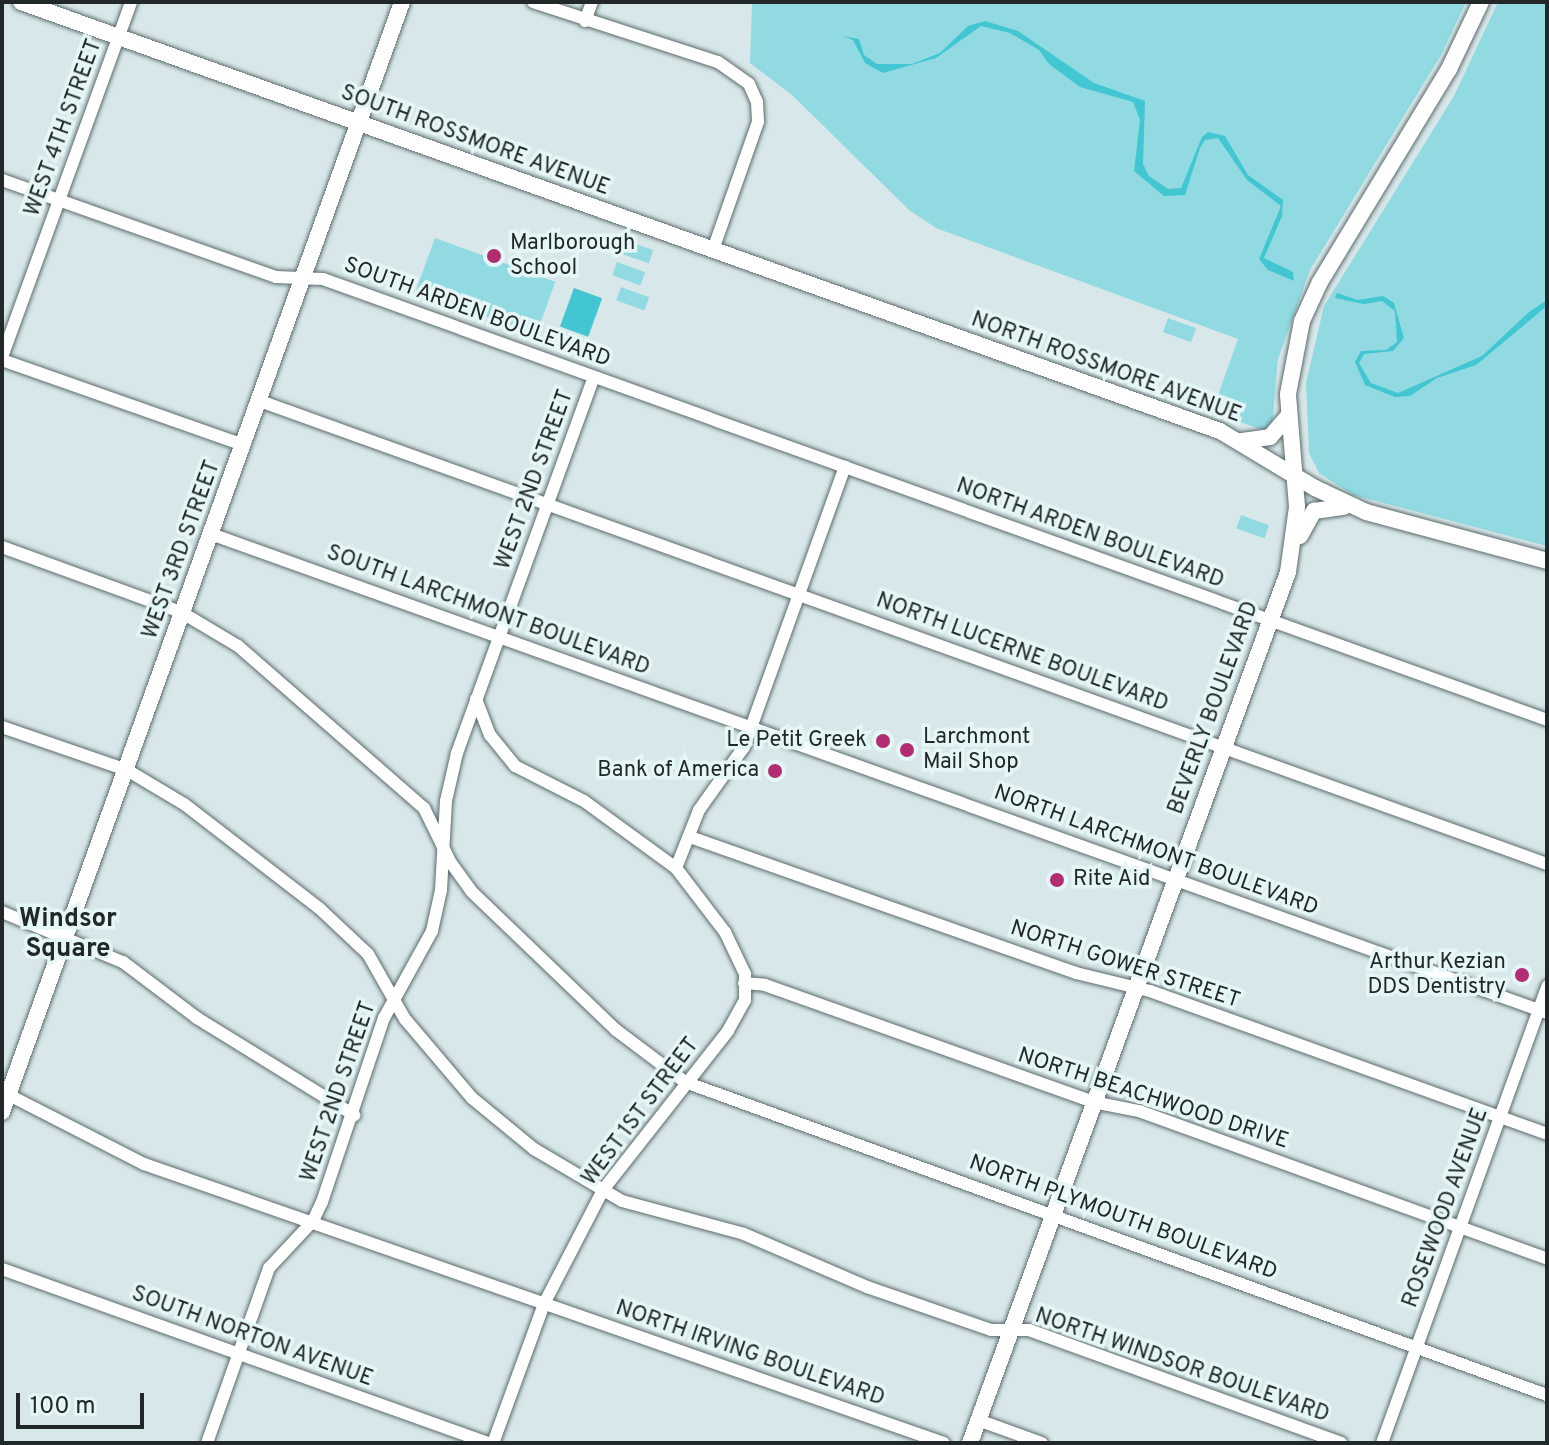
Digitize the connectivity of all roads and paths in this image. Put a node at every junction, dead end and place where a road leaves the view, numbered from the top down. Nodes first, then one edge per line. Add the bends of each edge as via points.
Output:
1 (21, 2) edge
2 (131, 2) edge
3 (402, 2) edge
4 (533, 2) edge
5 (592, 2) edge
6 (1481, 2) edge
7 (585, 21) junction
8 (118, 37) junction
9 (360, 124) junction
10 (2, 180) edge
11 (59, 200) junction
12 (713, 250) junction
13 (303, 279) junction
14 (914, 321) joint
15 (2, 359) edge
16 (594, 377) junction
17 (260, 401) junction
18 (1288, 416) junction
19 (1242, 441) junction
20 (244, 445) junction
21 (845, 467) junction
22 (1294, 474) junction
23 (548, 502) junction
24 (1366, 512) junction
25 (211, 534) junction
26 (2, 547) edge
27 (1547, 561) edge
28 (1288, 572) junction
29 (799, 594) junction
30 (181, 612) junction
31 (1270, 620) junction
32 (499, 636) junction
33 (476, 699) junction
34 (1547, 720) edge
35 (2, 727) edge
36 (752, 727) junction
37 (1224, 747) junction
38 (127, 770) junction
39 (690, 837) junction
40 (443, 843) junction
41 (1547, 864) edge
42 (676, 868) junction
43 (1175, 879) junction
44 (2, 912) edge
45 (65, 936) junction
46 (744, 983) junction
47 (1547, 986) edge
48 (1135, 987) junction
49 (392, 998) junction
50 (1543, 1012) edge
51 (685, 1082) junction
52 (5, 1093) edge
53 (1093, 1102) junction
54 (2, 1112) edge
55 (354, 1115) junction
56 (1500, 1117) junction
57 (1547, 1134) edge
58 (603, 1190) junction
59 (1053, 1213) junction
60 (313, 1221) junction
61 (1460, 1227) junction
62 (1547, 1259) edge
63 (2, 1269) edge
64 (544, 1304) junction
65 (1011, 1329) junction
66 (1417, 1347) junction
67 (240, 1354) junction
68 (1547, 1395) edge
69 (978, 1420) junction
70 (207, 1443) edge
71 (491, 1443) edge
72 (944, 1443) edge
73 (970, 1443) edge
74 (1042, 1443) edge
75 (1341, 1443) edge
76 (1382, 1443) edge

1 - 8 main road, SOUTH ROSSMORE AVENUE
2 - 8 street, WEST 4TH STREET
3 - 9 main road, WEST 3RD STREET
4 - 7 street
5 - 7 street
6 - 18 main road, BEVERLY BOULEVARD via 1449,69 1312,296 1291,362
7 - 12 street via 718,62 742,76 754,92 758,122
8 - 9 main road, SOUTH ROSSMORE AVENUE
8 - 11 street, WEST 4TH STREET
9 - 12 main road, SOUTH ROSSMORE AVENUE
9 - 13 main road, WEST 3RD STREET
10 - 11 street, SOUTH ARDEN BOULEVARD
11 - 13 street, SOUTH ARDEN BOULEVARD via 276,277
11 - 15 street, WEST 4TH STREET
12 - 14 main road, SOUTH ROSSMORE AVENUE
13 - 16 street, SOUTH ARDEN BOULEVARD via 323,279
13 - 17 main road, WEST 3RD STREET
14 - 19 main road, NORTH ROSSMORE AVENUE
15 - 20 street
16 - 21 street, SOUTH ARDEN BOULEVARD
16 - 23 street, WEST 2ND STREET
17 - 20 main road, WEST 3RD STREET
17 - 23 street, NORTH LUCERNE BOULEVARD
18 - 19 main road via 1270,437
18 - 22 main road, BEVERLY BOULEVARD
19 - 22 main road, NORTH ROSSMORE AVENUE
20 - 25 main road, WEST 3RD STREET
21 - 29 street
21 - 31 street, NORTH ARDEN BOULEVARD
22 - 24 main road, NORTH ROSSMORE AVENUE
22 - 28 main road, BEVERLY BOULEVARD via 1297,522
23 - 29 street, NORTH LUCERNE BOULEVARD
23 - 32 street, WEST 2ND STREET
24 - 27 main road, NORTH ROSSMORE AVENUE
24 - 28 main road via 1329,505 1314,511
25 - 30 main road, WEST 3RD STREET
25 - 32 street, SOUTH LARCHMONT BOULEVARD
26 - 30 street, NORTH PLYMOUTH BOULEVARD
28 - 31 main road, BEVERLY BOULEVARD
29 - 36 street
29 - 37 street, NORTH LUCERNE BOULEVARD
30 - 38 main road, WEST 3RD STREET
30 - 40 street, NORTH PLYMOUTH BOULEVARD via 238,646 424,808
31 - 34 street, NORTH ARDEN BOULEVARD
31 - 37 main road, BEVERLY BOULEVARD
32 - 33 street, WEST 2ND STREET
32 - 36 street, SOUTH LARCHMONT BOULEVARD
33 - 40 street, WEST 2ND STREET via 446,801
33 - 42 street via 490,735 515,766 584,801
35 - 38 street, NORTH WINDSOR BOULEVARD
36 - 39 street via 739,757 699,810
36 - 43 street, NORTH LARCHMONT BOULEVARD
37 - 41 street, NORTH LUCERNE BOULEVARD
37 - 43 main road, BEVERLY BOULEVARD
38 - 45 main road, WEST 3RD STREET
38 - 49 street, NORTH WINDSOR BOULEVARD via 184,804 319,908 368,954
39 - 42 street
39 - 48 street, NORTH GOWER STREET via 1076,973
40 - 49 street, WEST 2ND STREET via 432,931 420,961
40 - 51 street, NORTH PLYMOUTH BOULEVARD via 471,891 616,1030
42 - 46 street via 725,932 740,959
43 - 48 main road, BEVERLY BOULEVARD
43 - 50 street, NORTH LARCHMONT BOULEVARD
44 - 45 street
45 - 52 main road, WEST 3RD STREET
45 - 55 street via 123,962 197,1018
46 - 51 street, WEST 1ST STREET via 741,1012
46 - 53 street, NORTH BEACHWOOD DRIVE via 765,985
47 - 50 street, ROSEWOOD AVENUE
48 - 53 main road, BEVERLY BOULEVARD
48 - 56 street, NORTH GOWER STREET
49 - 55 street, WEST 2ND STREET via 366,1065
49 - 58 street, NORTH WINDSOR BOULEVARD via 472,1098 534,1149
50 - 56 street, ROSEWOOD AVENUE
51 - 58 street, WEST 1ST STREET
51 - 59 street, NORTH PLYMOUTH BOULEVARD
52 - 54 main road, WEST 3RD STREET
52 - 60 street, NORTH IRVING BOULEVARD via 144,1164
53 - 59 main road, BEVERLY BOULEVARD
53 - 61 street, NORTH BEACHWOOD DRIVE via 1139,1111
55 - 60 street, WEST 2ND STREET
56 - 57 street, NORTH GOWER STREET
56 - 61 street, ROSEWOOD AVENUE
58 - 64 street, WEST 1ST STREET
58 - 65 street, NORTH WINDSOR BOULEVARD via 648,1212 755,1238 867,1287 991,1330
59 - 65 main road, BEVERLY BOULEVARD
59 - 66 street, NORTH PLYMOUTH BOULEVARD
60 - 64 street, NORTH IRVING BOULEVARD
60 - 67 street, WEST 2ND STREET via 269,1268
61 - 62 street, NORTH BEACHWOOD DRIVE
61 - 66 street, ROSEWOOD AVENUE
63 - 67 street, SOUTH NORTON AVENUE
64 - 71 street, WEST 1ST STREET
64 - 72 street, NORTH IRVING BOULEVARD
65 - 69 main road, BEVERLY BOULEVARD
65 - 75 street, NORTH WINDSOR BOULEVARD via 1029,1330
66 - 68 street, NORTH PLYMOUTH BOULEVARD
66 - 76 street, ROSEWOOD AVENUE
67 - 70 street, WEST 2ND STREET
67 - 71 street, SOUTH NORTON AVENUE
69 - 73 main road, BEVERLY BOULEVARD
69 - 74 street

